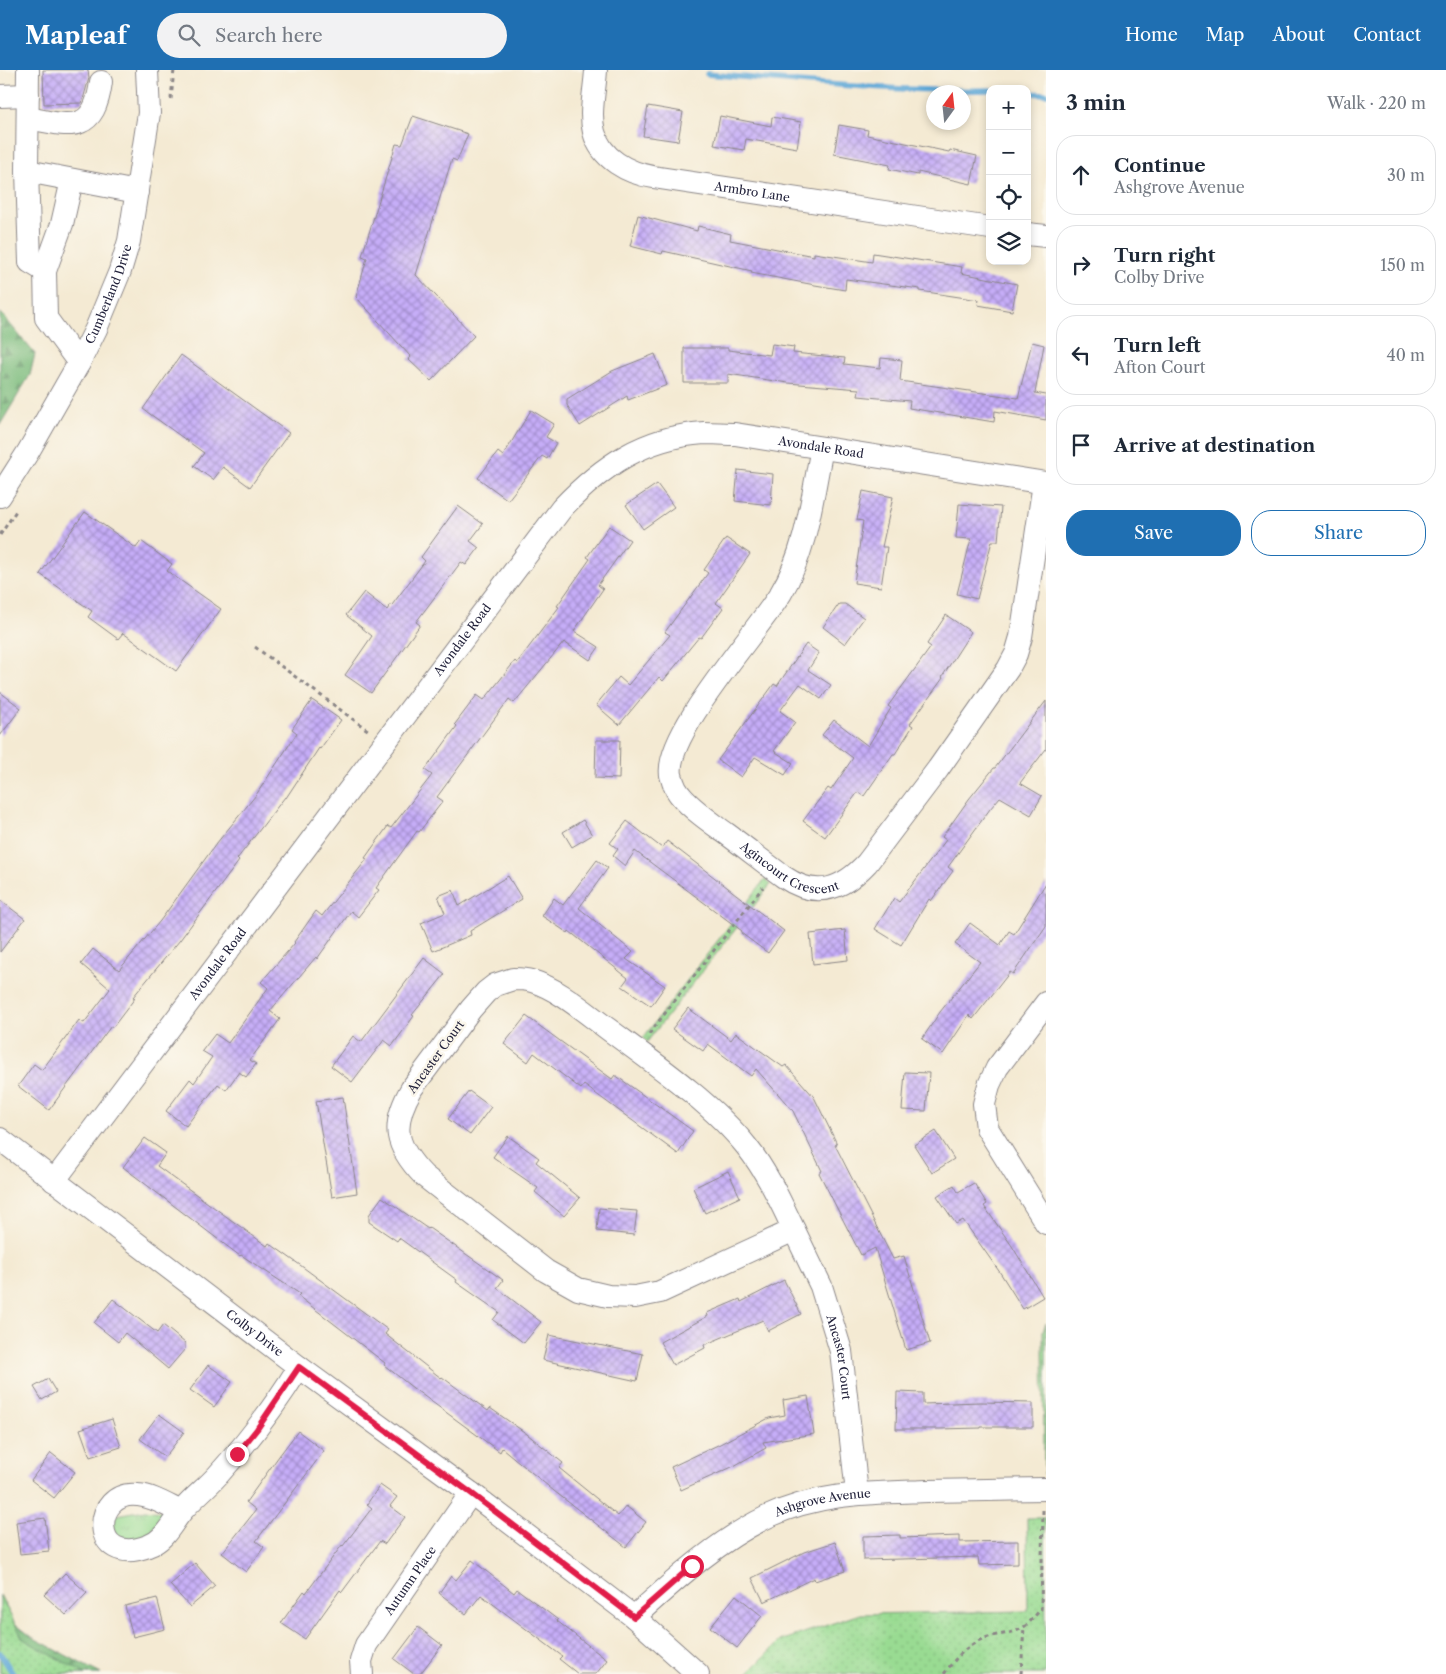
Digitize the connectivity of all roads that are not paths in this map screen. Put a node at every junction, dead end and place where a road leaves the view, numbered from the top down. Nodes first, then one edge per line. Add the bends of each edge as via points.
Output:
1 (28, 70) edge
2 (147, 70) edge
3 (596, 70) edge
4 (101, 82) dead end
5 (28, 95) junction
6 (0, 96) edge
7 (28, 118) junction
8 (27, 171) junction
9 (72, 180) junction
10 (137, 192) junction
11 (986, 227) edge
12 (1031, 234) edge
13 (1046, 236) edge
14 (45, 271) junction
15 (79, 363) junction
16 (822, 448) junction
17 (1045, 483) edge
18 (0, 496) edge
19 (1046, 1003) edge
20 (0, 1139) edge
21 (54, 1181) junction
22 (1046, 1223) edge
23 (794, 1230) junction
24 (299, 1367) junction
25 (1044, 1489) edge
26 (471, 1493) junction
27 (857, 1493) junction
28 (181, 1512) dead end
29 (634, 1617) junction
30 (362, 1674) edge
31 (698, 1674) edge

1 - 5 street
2 - 10 street, Cumberland Drive via 149,113
3 - 11 street, Armbro Lane via 594,132 611,158 634,173
4 - 7 street via 93,112 85,121 66,125
5 - 6 street
5 - 7 street
7 - 8 street
8 - 9 street
8 - 14 street via 30,262
9 - 10 street
9 - 14 street via 62,224
10 - 15 street, Cumberland Drive via 120,271
12 - 13 street
14 - 15 street via 46,318
15 - 18 street, Cumberland Drive
16 - 17 street, Avondale Road
16 - 17 street, Agincourt Crescent via 804,536 788,579 773,606 721,674 691,720 675,749 671,766 676,789 714,825 776,871 812,890 844,883 866,863 932,777 1013,661 1020,638
16 - 21 street, Avondale Road via 735,434 704,433 678,437 627,455 582,487 562,508
19 - 22 street via 997,1068 984,1104 988,1128
20 - 21 street, Colby Drive
21 - 24 street, Colby Drive
23 - 23 street, Ancaster Court via 660,1292 621,1298 593,1294 532,1262 424,1176 402,1147 399,1121 405,1100 486,992 513,978 532,981 573,1003 729,1127 759,1163
23 - 27 street, Ancaster Court via 821,1286 841,1351
24 - 26 street, Colby Drive
24 - 28 street via 237,1454
25 - 27 street, Ashgrove Avenue
26 - 29 street, Colby Drive
26 - 30 street, Autumn Place via 366,1645 361,1662
27 - 29 street, Ashgrove Avenue via 812,1501 741,1531 704,1557
29 - 31 street, Colby Drive

